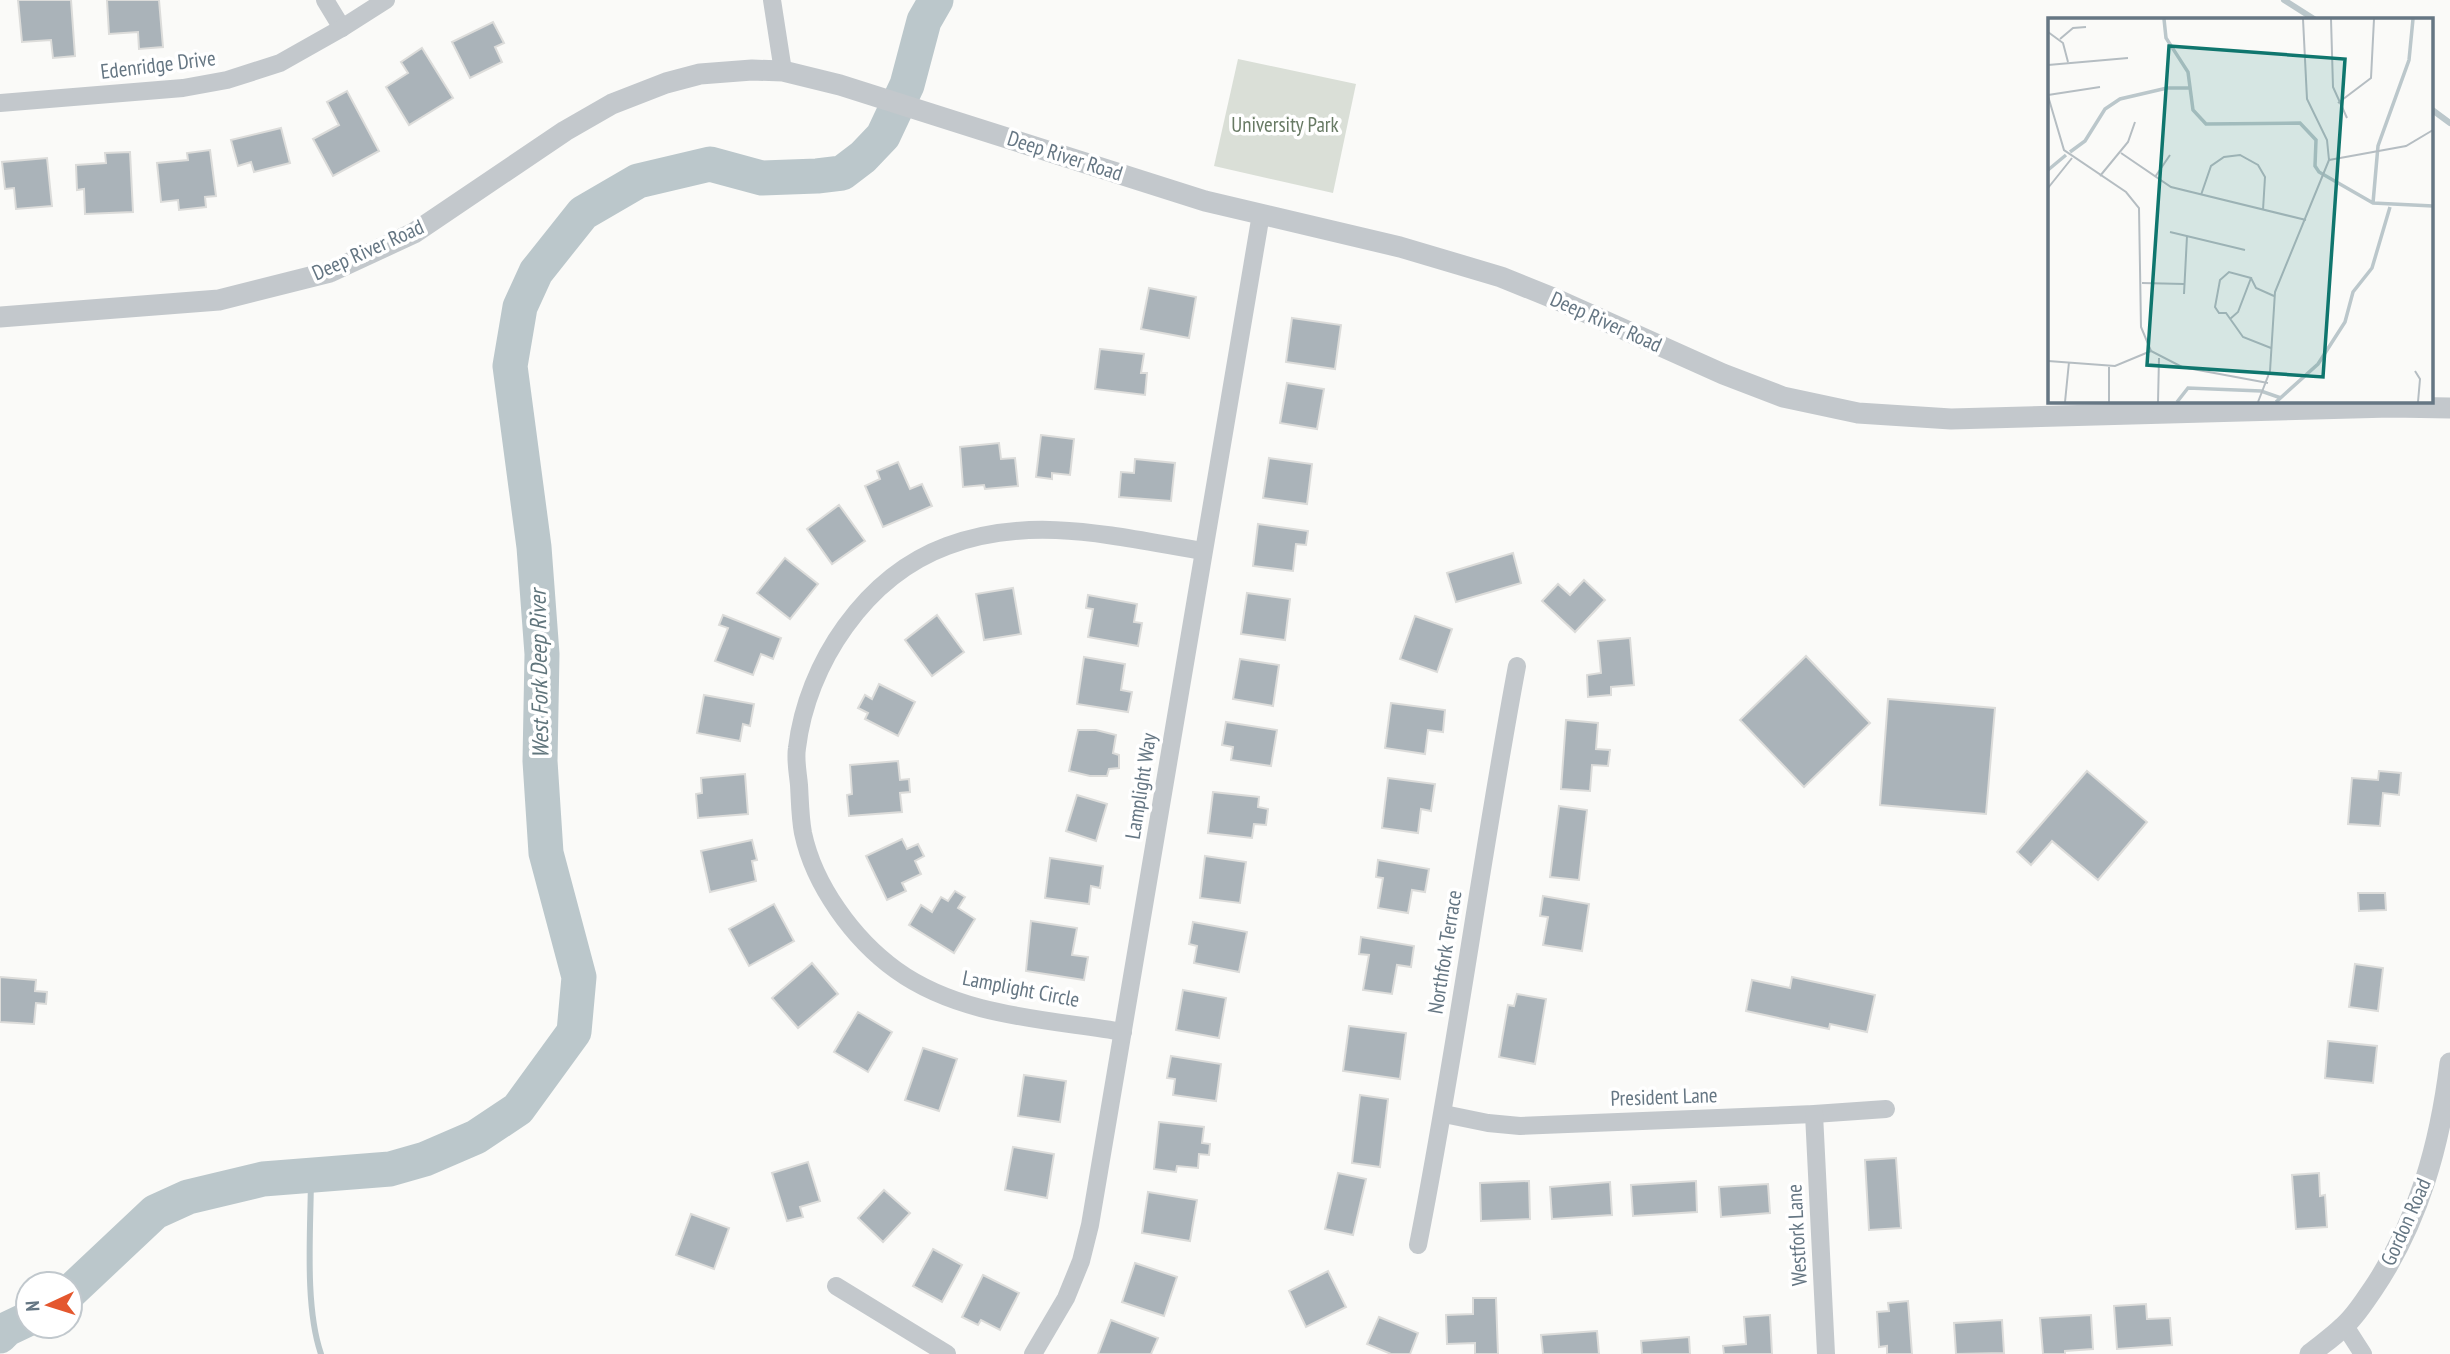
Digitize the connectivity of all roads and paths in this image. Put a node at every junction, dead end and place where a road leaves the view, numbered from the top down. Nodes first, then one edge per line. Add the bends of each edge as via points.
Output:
1 (325, 0) edge
2 (386, 0) edge
3 (772, 0) edge
4 (342, 29) junction
5 (783, 71) junction
6 (0, 103) edge
7 (1261, 214) junction
8 (0, 317) edge
9 (2450, 408) edge
10 (1203, 551) junction
11 (1517, 666) dead end
12 (1124, 1032) junction
13 (2450, 1063) edge
14 (1886, 1109) dead end
15 (1444, 1114) junction
16 (1814, 1114) junction
17 (1418, 1245) dead end
18 (836, 1286) dead end
19 (2345, 1326) junction
20 (947, 1354) edge
21 (1033, 1354) edge
22 (1826, 1354) edge
23 (2310, 1354) edge
24 (2363, 1354) edge

1 - 4 street
2 - 4 street, Edenridge Drive
3 - 5 street
4 - 6 street, Edenridge Drive via 280,63 227,80 183,88
5 - 7 street, Deep River Road via 1205,201
5 - 8 street, Deep River Road via 726,70 635,94 565,131 414,233 330,272 219,300
7 - 9 street, Deep River Road via 1501,277 1758,388 1858,414 1951,419
7 - 10 street, Lamplight Way
10 - 12 street, Lamplight Way
10 - 12 street, Lamplight Circle via 1064,528 984,535 947,546 911,564 852,617 806,704 796,750 803,833 820,877 842,917 896,970 966,1005
11 - 15 street, Northfork Terrace
12 - 21 street, Lamplight Way via 1081,1261 1066,1298
13 - 19 street, Gordon Road via 2434,1154 2409,1226 2390,1264
14 - 16 street, President Lane
15 - 16 street, President Lane via 1520,1126
15 - 17 street, Northfork Terrace
16 - 22 street, Westfork Lane
18 - 20 street
19 - 23 street, Gordon Road
19 - 24 street

